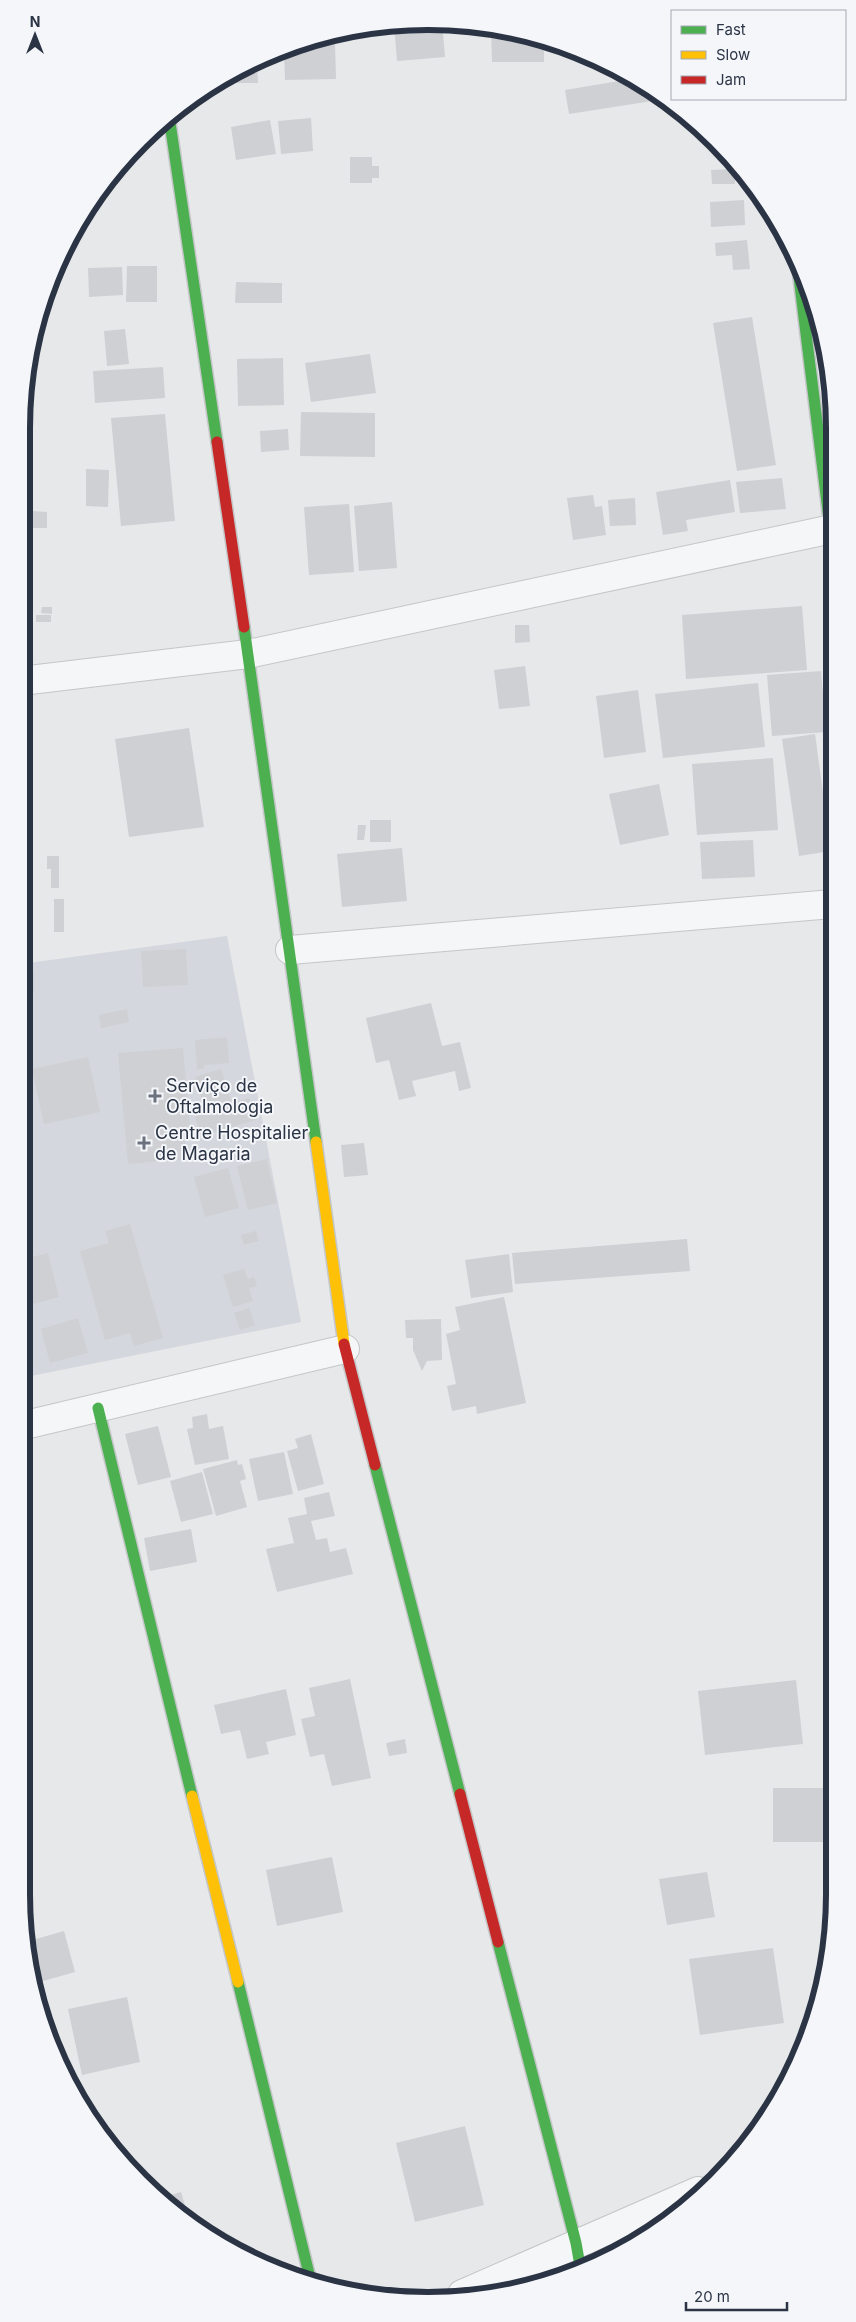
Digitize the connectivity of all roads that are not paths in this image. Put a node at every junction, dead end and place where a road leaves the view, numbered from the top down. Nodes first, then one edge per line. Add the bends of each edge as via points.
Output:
1 (170, 125) edge
2 (799, 284) edge
3 (826, 495) edge
4 (826, 535) edge
5 (248, 654) junction
6 (30, 680) edge
7 (826, 905) edge
8 (290, 950) junction
9 (345, 1349) junction
10 (98, 1408) junction
11 (30, 1424) edge
12 (687, 2196) edge
13 (576, 2243) junction
14 (579, 2262) edge
15 (309, 2273) edge
16 (472, 2290) edge

1 - 5 street
2 - 3 street
4 - 5 street
5 - 6 street
5 - 8 street
7 - 8 street
8 - 9 street
9 - 10 street
9 - 13 street
10 - 11 street
10 - 15 street
12 - 13 street
13 - 14 street
13 - 16 street

